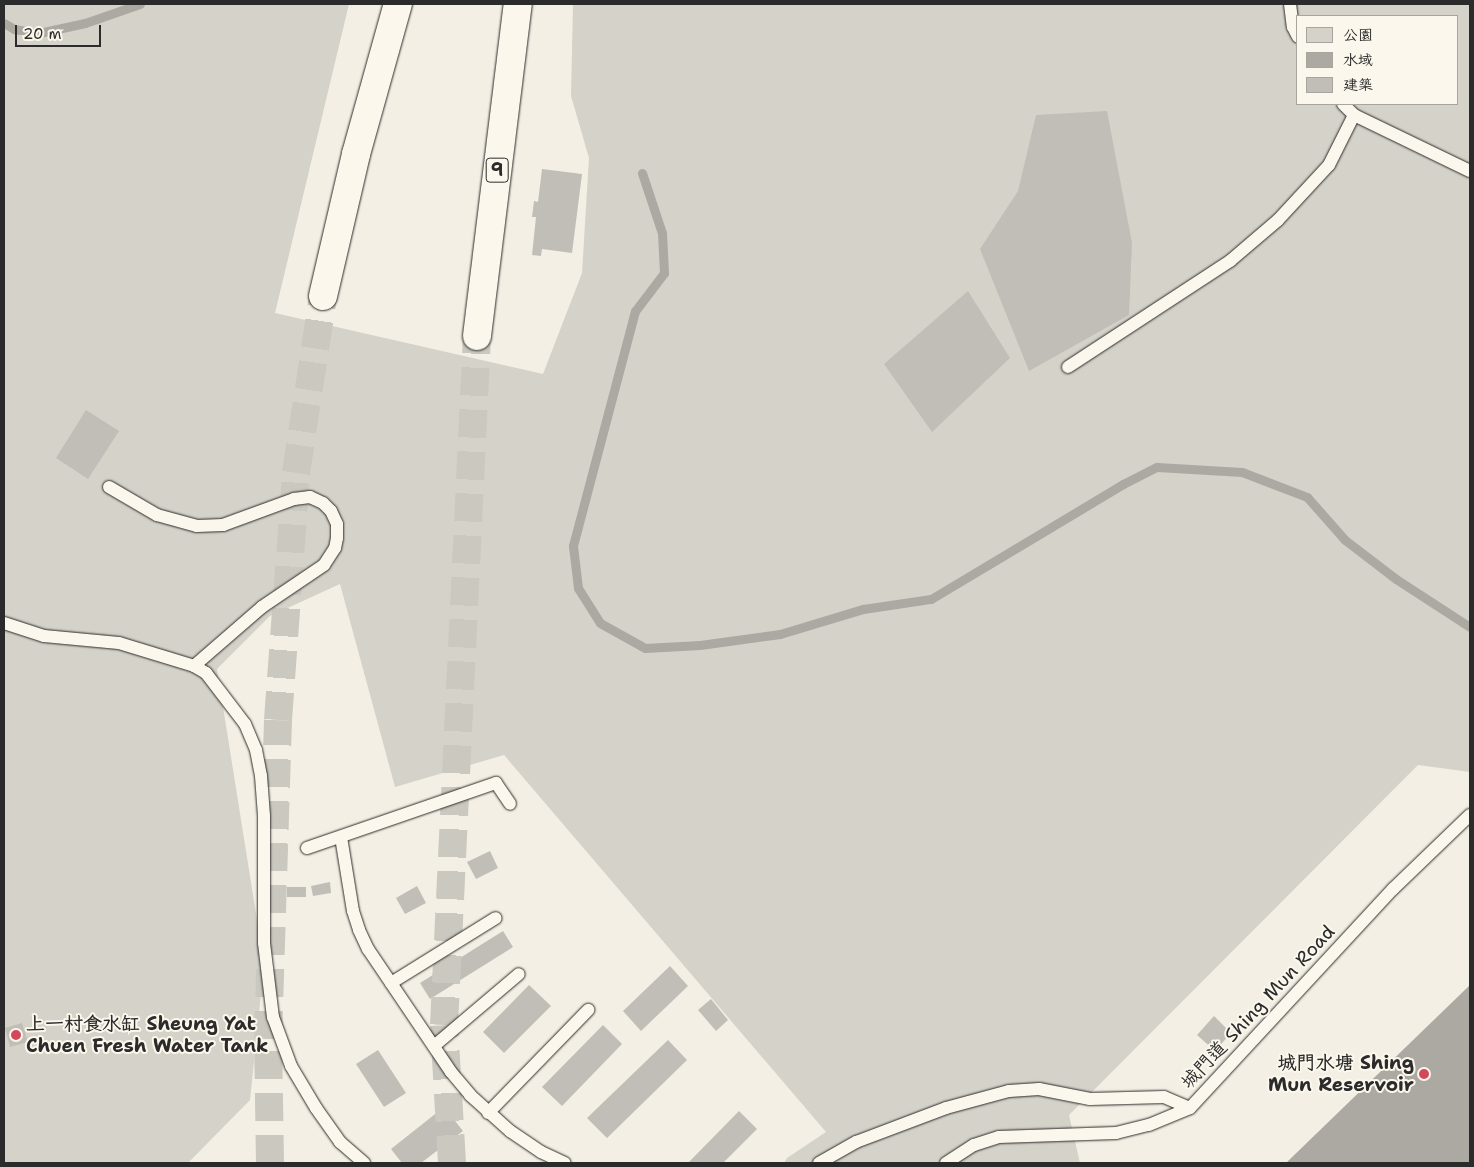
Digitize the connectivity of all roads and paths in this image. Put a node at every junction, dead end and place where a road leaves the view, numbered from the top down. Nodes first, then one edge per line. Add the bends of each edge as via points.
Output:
1 (398, 4) edge
2 (518, 4) edge
3 (1290, 4) edge
4 (1296, 33) edge
5 (1345, 105) edge
6 (1354, 115) junction
7 (1470, 171) edge
8 (323, 296) tunnel mouth
9 (477, 336) tunnel mouth
10 (1068, 367) dead end
11 (109, 488) dead end
12 (4, 623) edge
13 (194, 666) junction
14 (510, 804) dead end
15 (1470, 815) edge
16 (341, 837) junction
17 (307, 848) dead end
18 (496, 918) dead end
19 (520, 974) dead end
20 (391, 983) junction
21 (588, 1010) dead end
22 (434, 1046) junction
23 (1190, 1108) junction
24 (488, 1113) junction
25 (364, 1163) edge
26 (565, 1163) edge
27 (819, 1163) edge
28 (946, 1163) edge

1 - 8 highway via 356,154
2 - 9 highway, 9
3 - 4 lane
5 - 6 lane
6 - 7 lane
6 - 10 lane via 1329,165 1278,220 1230,260
11 - 13 lane via 157,516 197,526 222,525 294,499 310,497 323,503 337,524 335,548 324,565 262,607
12 - 13 lane via 44,636 119,642
13 - 25 lane via 206,673 245,724 256,750 264,816 264,943 273,1017 291,1066 316,1108 340,1142
14 - 16 lane via 496,783
15 - 23 lane, 城門道 Shing Mun Road via 1393,889
16 - 17 lane
16 - 20 lane via 359,930
18 - 20 lane
19 - 22 lane
20 - 22 lane
21 - 24 lane
22 - 24 lane
23 - 27 lane via 1164,1097 1090,1099 1038,1089 1009,1091 919,1118 856,1142
23 - 28 lane, 城門道 Shing Mun Road via 1149,1126 1116,1133 999,1137 974,1145
24 - 26 lane via 541,1152

